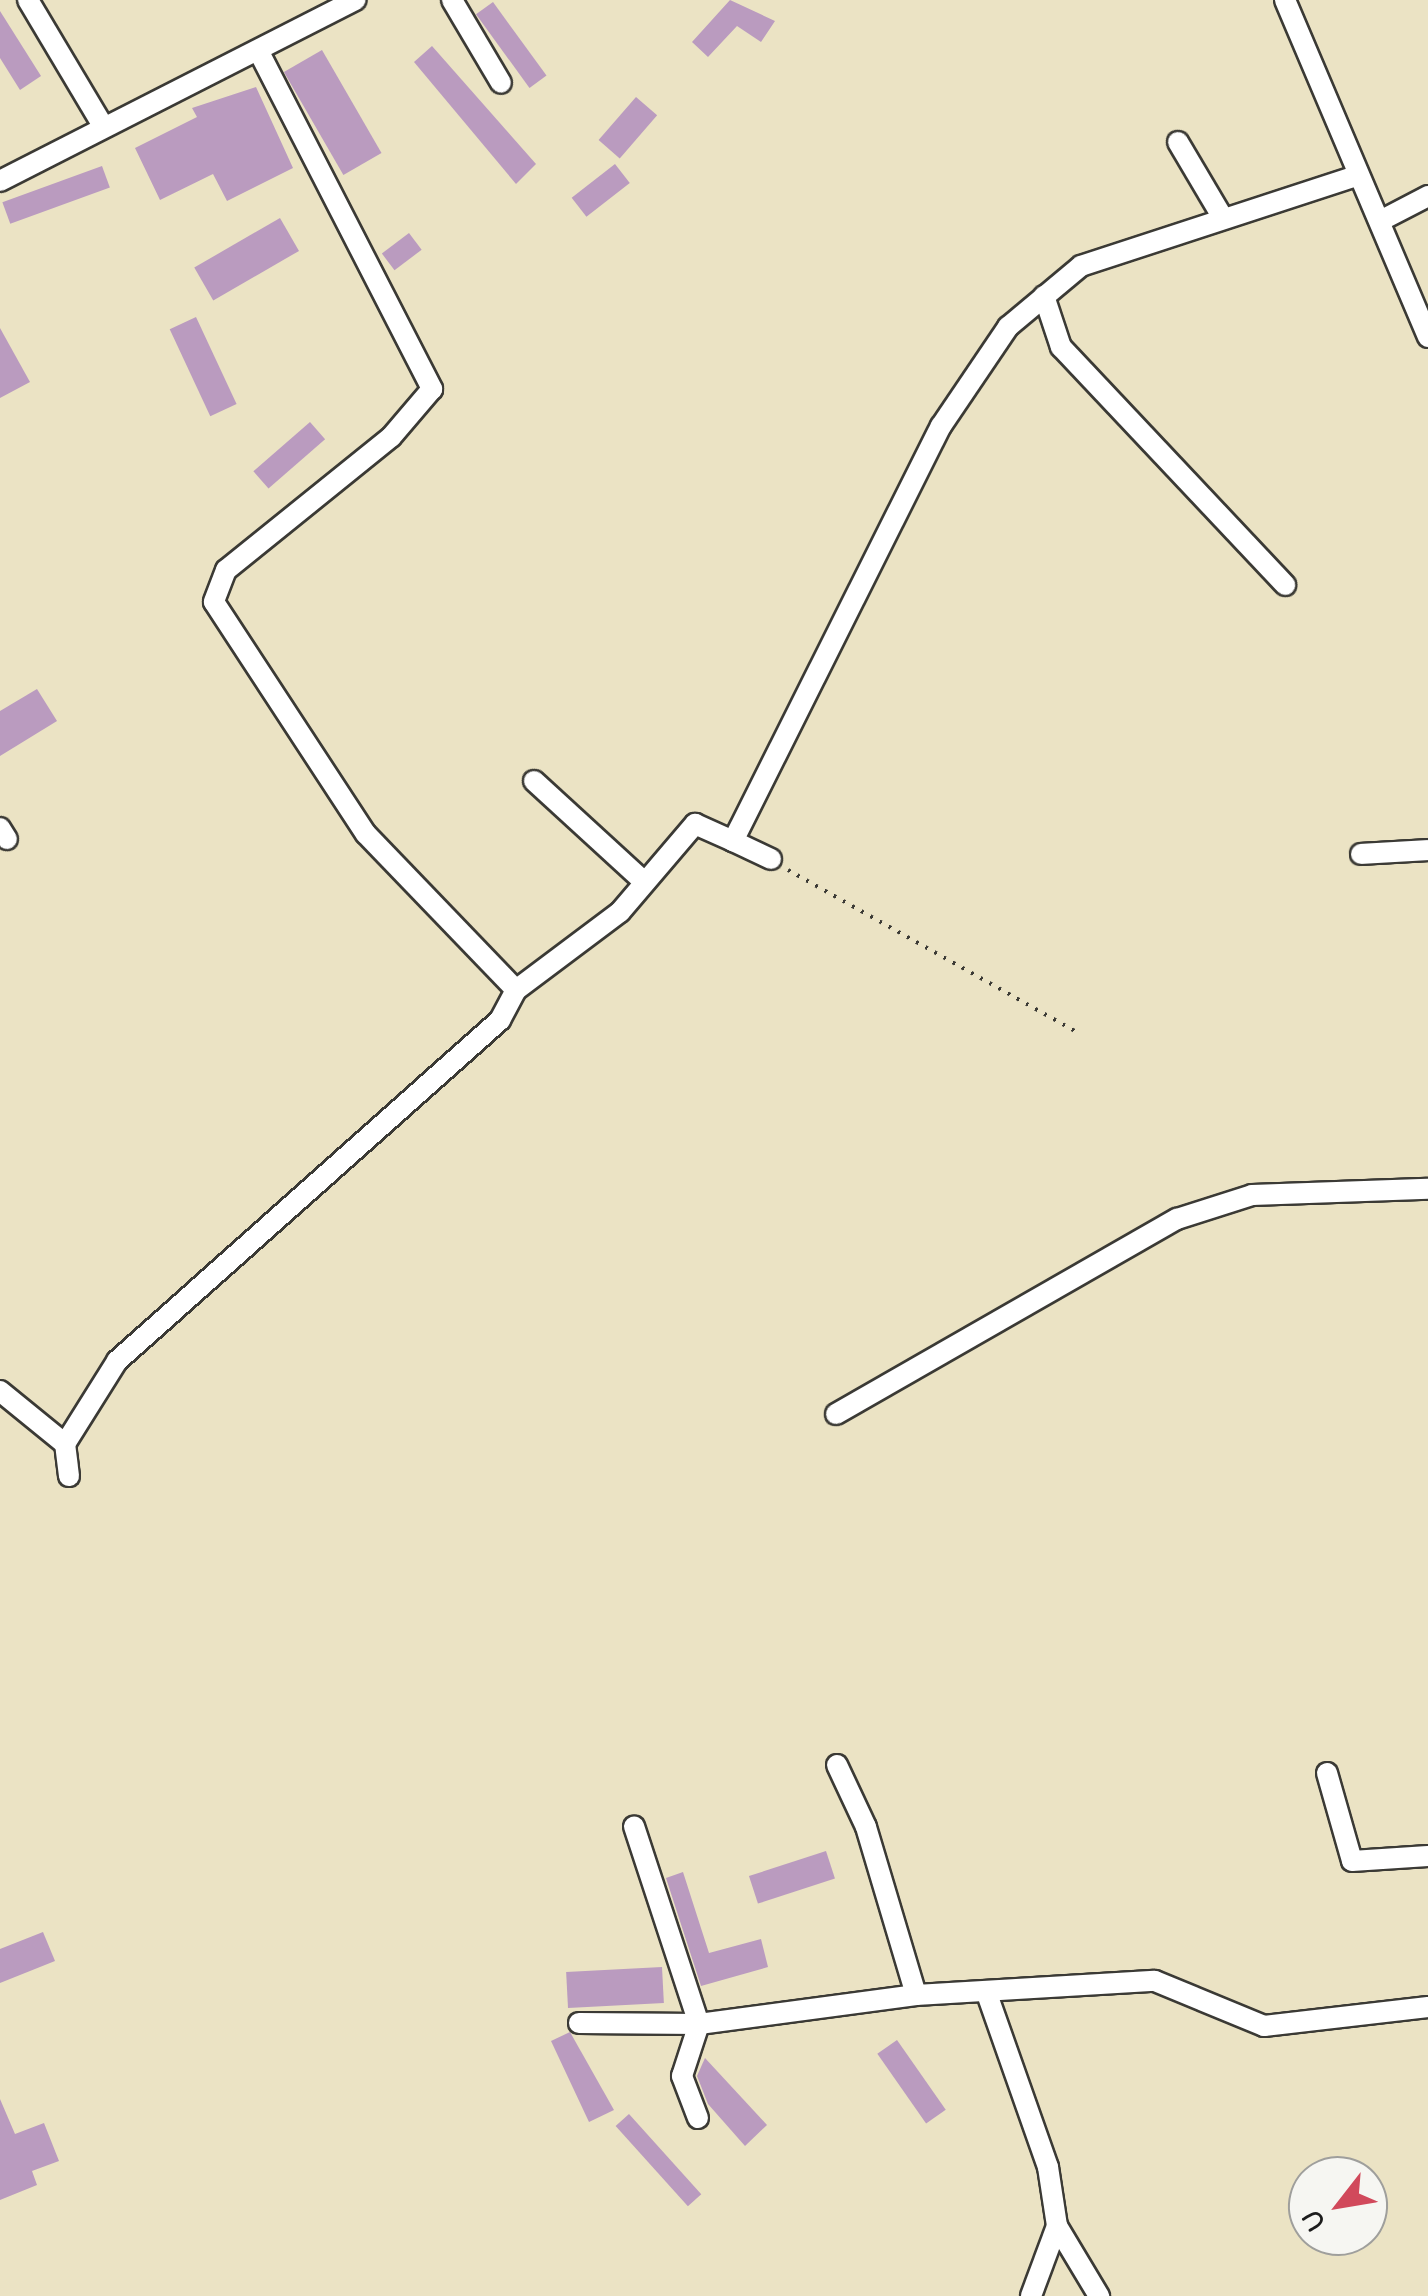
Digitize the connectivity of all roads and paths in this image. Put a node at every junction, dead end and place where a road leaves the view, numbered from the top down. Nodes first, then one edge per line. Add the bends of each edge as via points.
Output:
1 (28, 0) edge
2 (356, 0) edge
3 (452, 0) edge
4 (1286, 0) edge
5 (260, 54) junction
6 (501, 84) dead end
7 (102, 124) junction
8 (1178, 142) dead end
9 (1357, 176) junction
10 (0, 181) edge
11 (1428, 196) edge
12 (1223, 218) junction
13 (1380, 221) junction
14 (1044, 296) junction
15 (1428, 337) edge
16 (1285, 584) dead end
17 (534, 781) dead end
18 (733, 841) junction
19 (1428, 850) edge
20 (1361, 854) dead end
21 (771, 859) joint
22 (643, 881) junction
23 (516, 990) junction
24 (1077, 1032) dead end
25 (1428, 1189) edge
26 (0, 1391) edge
27 (836, 1414) dead end
28 (66, 1444) junction
29 (70, 1476) dead end
30 (837, 1764) dead end
31 (1327, 1773) dead end
32 (634, 1826) dead end
33 (1428, 1856) edge
34 (986, 1992) junction
35 (916, 1995) junction
36 (1428, 2006) edge
37 (579, 2023) dead end
38 (699, 2024) junction
39 (698, 2118) dead end
40 (1058, 2226) junction
41 (1031, 2296) edge
42 (1099, 2296) edge

1 - 7 street
2 - 5 street
3 - 6 street
4 - 9 street
5 - 7 street
5 - 23 street via 432,389 392,437 226,570 214,602 366,834
7 - 10 street
8 - 12 street
9 - 12 street
9 - 13 street
11 - 13 street
12 - 14 street via 1081,266
13 - 15 street
14 - 16 street via 1061,346
14 - 18 street via 977,361
17 - 22 street
18 - 21 street
18 - 22 street via 695,824
19 - 20 street
21 - 24 path
22 - 23 street via 620,912
23 - 28 street via 500,1020 117,1361
25 - 27 street via 1252,1194 1177,1219
26 - 28 street
28 - 29 street
30 - 35 street via 866,1827
31 - 33 street via 1352,1861
32 - 38 street
34 - 35 street
34 - 36 street via 1155,1981 1264,2026
34 - 40 street via 1048,2167
35 - 38 street
37 - 38 street
38 - 39 street via 682,2076
40 - 41 street
40 - 42 street

